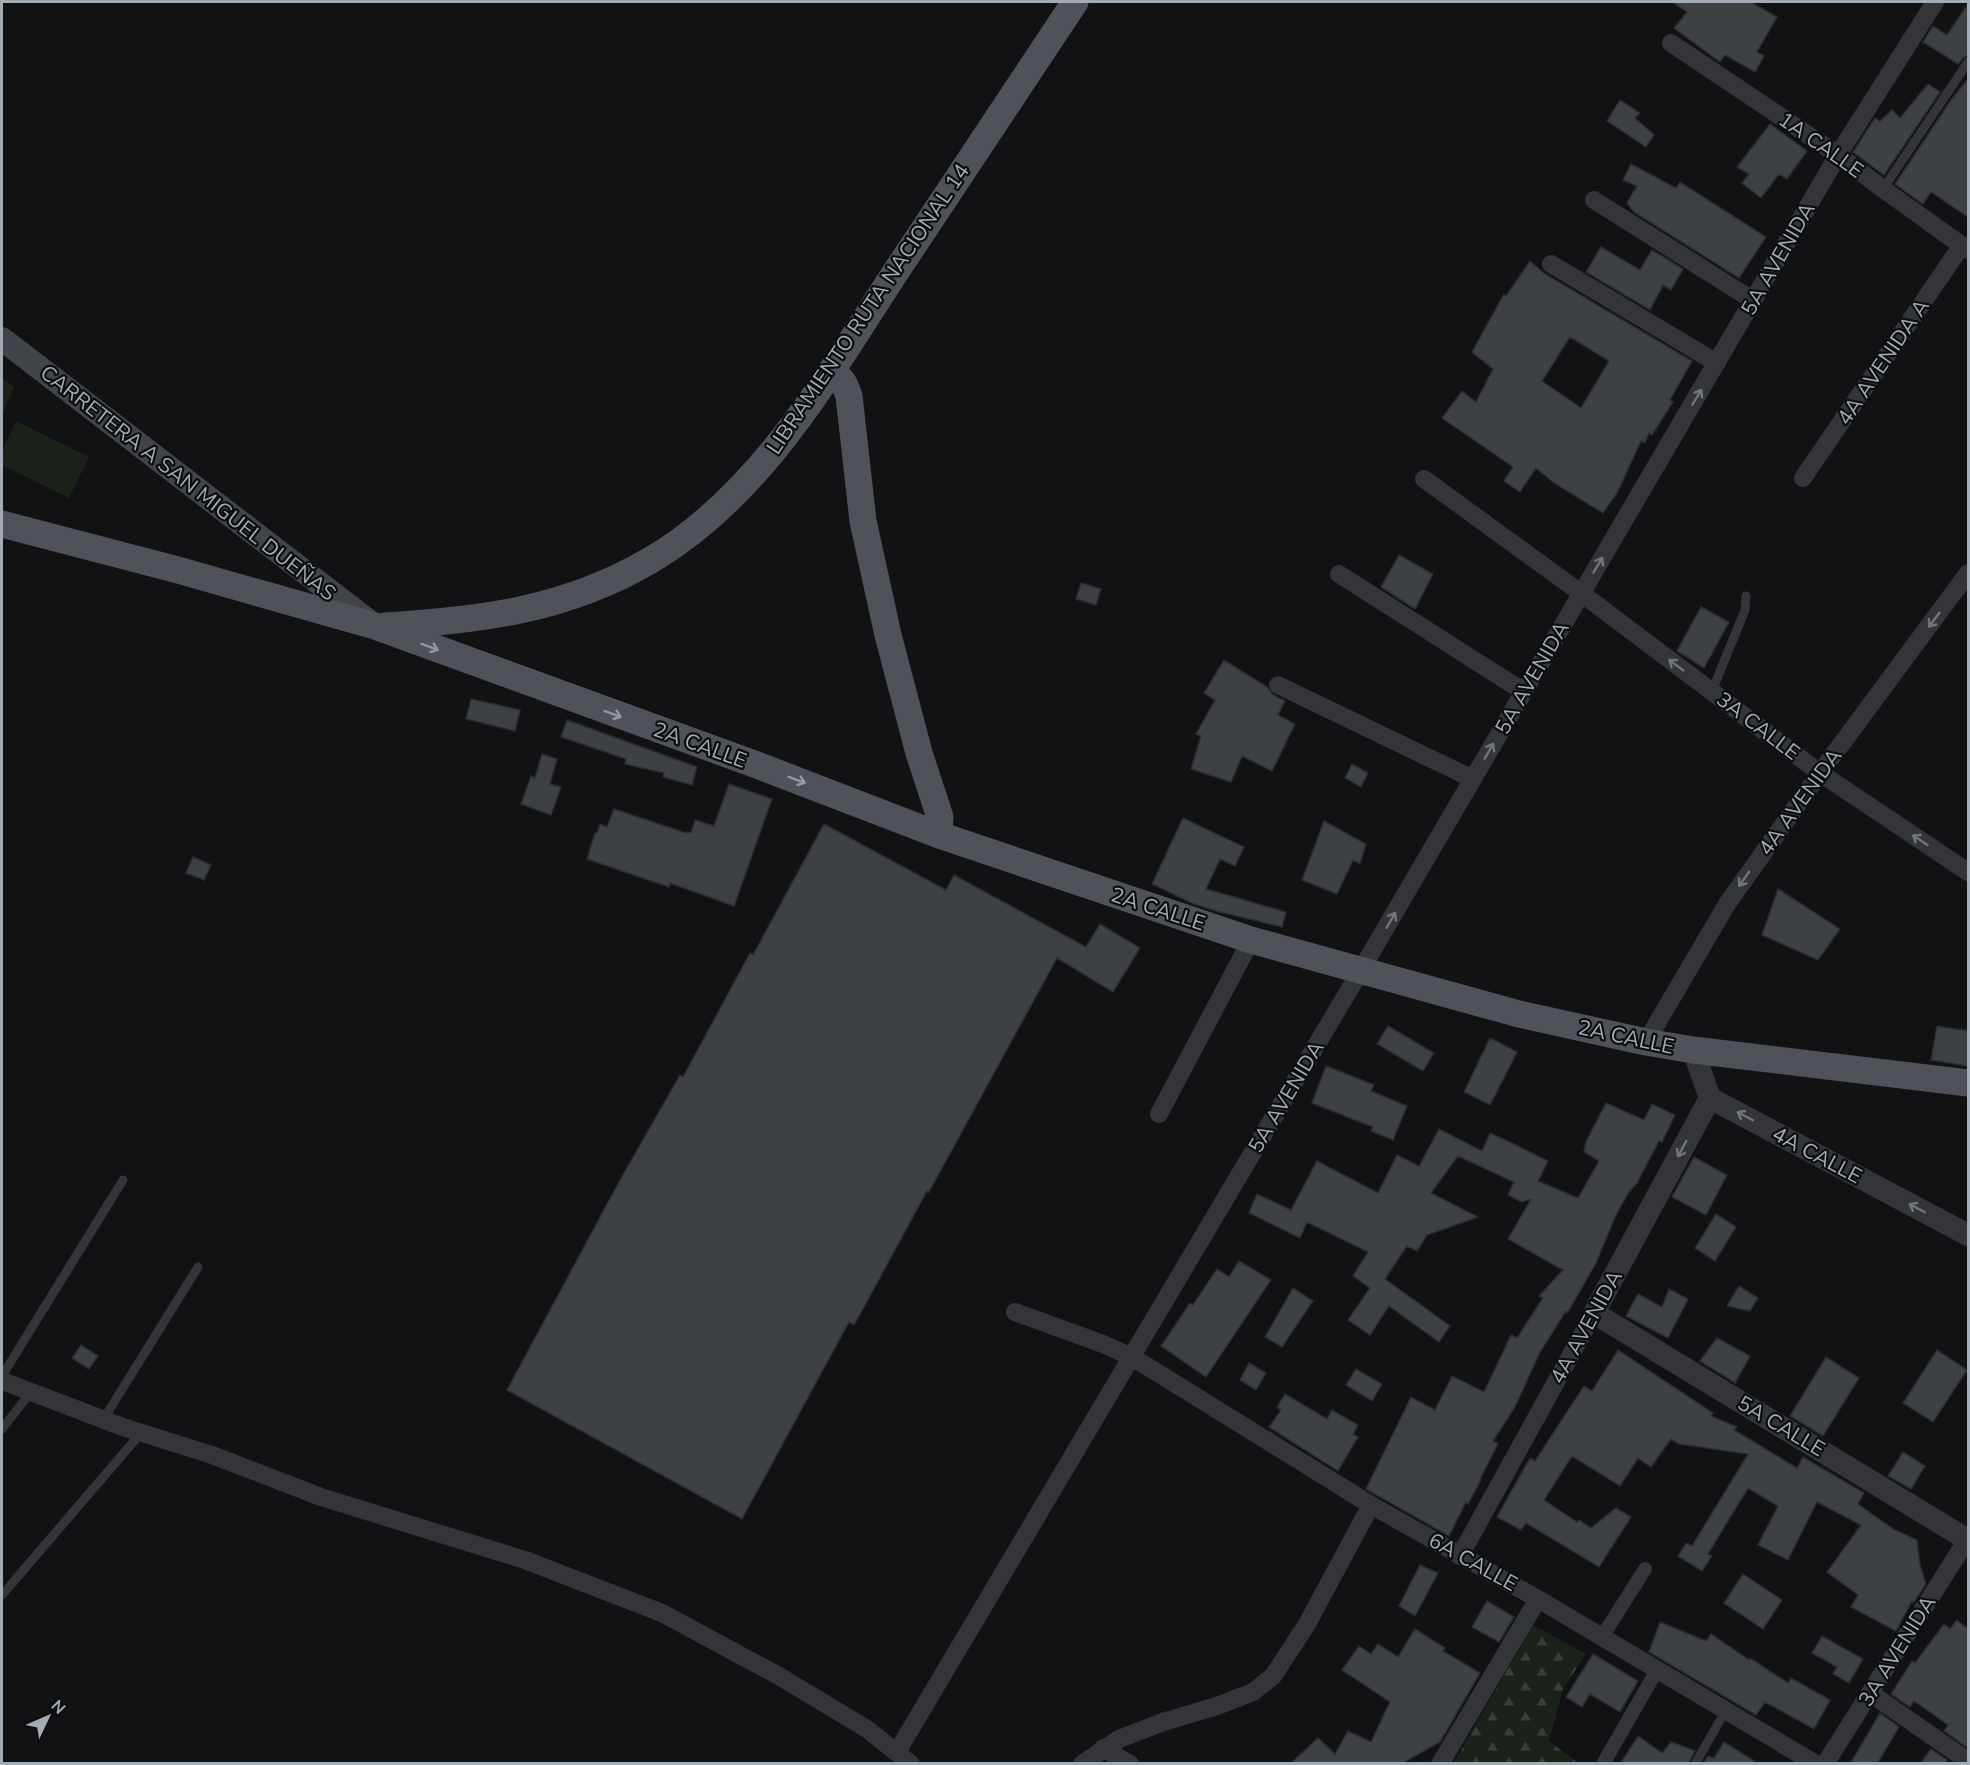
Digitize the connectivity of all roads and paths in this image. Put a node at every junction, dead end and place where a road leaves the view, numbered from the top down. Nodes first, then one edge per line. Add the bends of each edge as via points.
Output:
1 (1076, 2) edge
2 (1935, 2) edge
3 (1671, 43) dead end
4 (1968, 62) edge
5 (1838, 154) junction
6 (1883, 189) junction
7 (1593, 201) dead end
8 (1965, 248) edge
9 (1551, 264) dead end
10 (1754, 301) junction
11 (2, 339) edge
12 (1718, 363) junction
13 (830, 372) junction
14 (1803, 478) dead end
15 (1424, 479) dead end
16 (2, 524) edge
17 (1968, 573) edge
18 (1339, 574) dead end
19 (1581, 593) junction
20 (1746, 596) dead end
21 (375, 627) junction
22 (1278, 685) dead end
23 (1524, 692) junction
24 (1712, 692) junction
25 (1820, 773) junction
26 (1473, 780) junction
27 (939, 835) junction
28 (1968, 872) edge
29 (1251, 940) junction
30 (1361, 970) junction
31 (1647, 1042) junction
32 (1693, 1050) junction
33 (1968, 1083) edge
34 (1710, 1098) junction
35 (1159, 1114) dead end
36 (123, 1180) dead end
37 (1968, 1236) edge
38 (198, 1267) dead end
39 (1015, 1312) dead end
40 (1594, 1312) junction
41 (1132, 1357) junction
42 (2, 1376) edge
43 (2, 1381) edge
44 (30, 1393) junction
45 (103, 1420) junction
46 (2, 1429) edge
47 (141, 1433) junction
48 (1371, 1505) junction
49 (1968, 1539) edge
50 (1460, 1556) junction
51 (1645, 1569) dead end
52 (2, 1595) edge
53 (1538, 1599) junction
54 (1602, 1637) junction
55 (1657, 1670) junction
56 (1870, 1693) junction
57 (1726, 1710) junction
58 (1103, 1748) junction
59 (904, 1758) edge
60 (1968, 1761) edge
61 (1808, 1762) edge
62 (1082, 1764) edge
63 (1130, 1764) edge
64 (1440, 1764) edge
65 (1603, 1764) edge
66 (1695, 1764) edge
67 (1825, 1764) edge

1 - 13 main road, LIBRAMIENTO RUTA NACIONAL 14
2 - 5 street, 5A AVENIDA
3 - 5 street, 1A CALLE
4 - 6 lane
5 - 6 street, 1A CALLE
5 - 10 street, 5A AVENIDA
6 - 8 street, 1A CALLE
7 - 10 street
8 - 14 street, 4A AVENIDA A
9 - 12 street
10 - 12 street, 5A AVENIDA
11 - 21 main road, CARRETERA A SAN MIGUEL DUEÑAS
19 -> 12 street, 5A AVENIDA
13 - 21 main road, LIBRAMIENTO RUTA NACIONAL 14 via 777,446 732,498 652,560 585,592 547,605 463,621
13 - 27 main road via 845,383 849,396 863,521 888,635 940,817
15 - 19 street, 3A CALLE
16 - 21 main road, 2A CALLE
17 -> 25 street, 4A AVENIDA
18 - 23 street
19 - 23 street, 5A AVENIDA
24 -> 19 street, 3A CALLE
20 - 24 lane via 1745,610
21 -> 27 main road, 2A CALLE
22 - 26 street
26 -> 23 street, 5A AVENIDA
24 - 25 street, 3A CALLE
28 -> 25 street, 3A CALLE
25 -> 31 street, 4A AVENIDA via 1727,904
30 -> 26 street, 5A AVENIDA
27 - 29 main road, 2A CALLE
29 - 30 main road, 2A CALLE
29 - 35 street
30 - 31 main road, 2A CALLE via 1519,1014
30 - 41 street, 5A AVENIDA
31 - 32 main road, 2A CALLE
32 - 33 main road, 2A CALLE
32 - 34 street
37 -> 34 street, 4A CALLE
34 -> 40 street, 4A AVENIDA
36 - 42 lane
38 - 45 lane
39 - 41 street, 6A CALLE
40 - 49 street, 5A CALLE
40 - 50 street, 4A AVENIDA
41 - 48 street, 6A CALLE
41 - 59 street, 5A AVENIDA
43 - 44 street
44 - 45 street
44 - 46 lane
45 - 47 street
47 - 52 lane
47 - 59 street via 212,1455 321,1497 525,1560 662,1613 779,1676 867,1729
48 - 50 street, 6A CALLE
48 - 58 street via 1307,1624 1273,1676 1253,1692 1163,1722
49 - 56 street, 3A AVENIDA
50 - 53 street, 6A CALLE
51 - 54 street
53 - 54 street, 6A CALLE
53 - 64 street
54 - 55 street, 6A CALLE
55 - 57 street, 6A CALLE
55 - 65 street
56 - 60 street
56 - 67 street, 3A AVENIDA
57 - 61 street, 6A CALLE
57 - 66 lane
58 - 62 street
58 - 63 street

